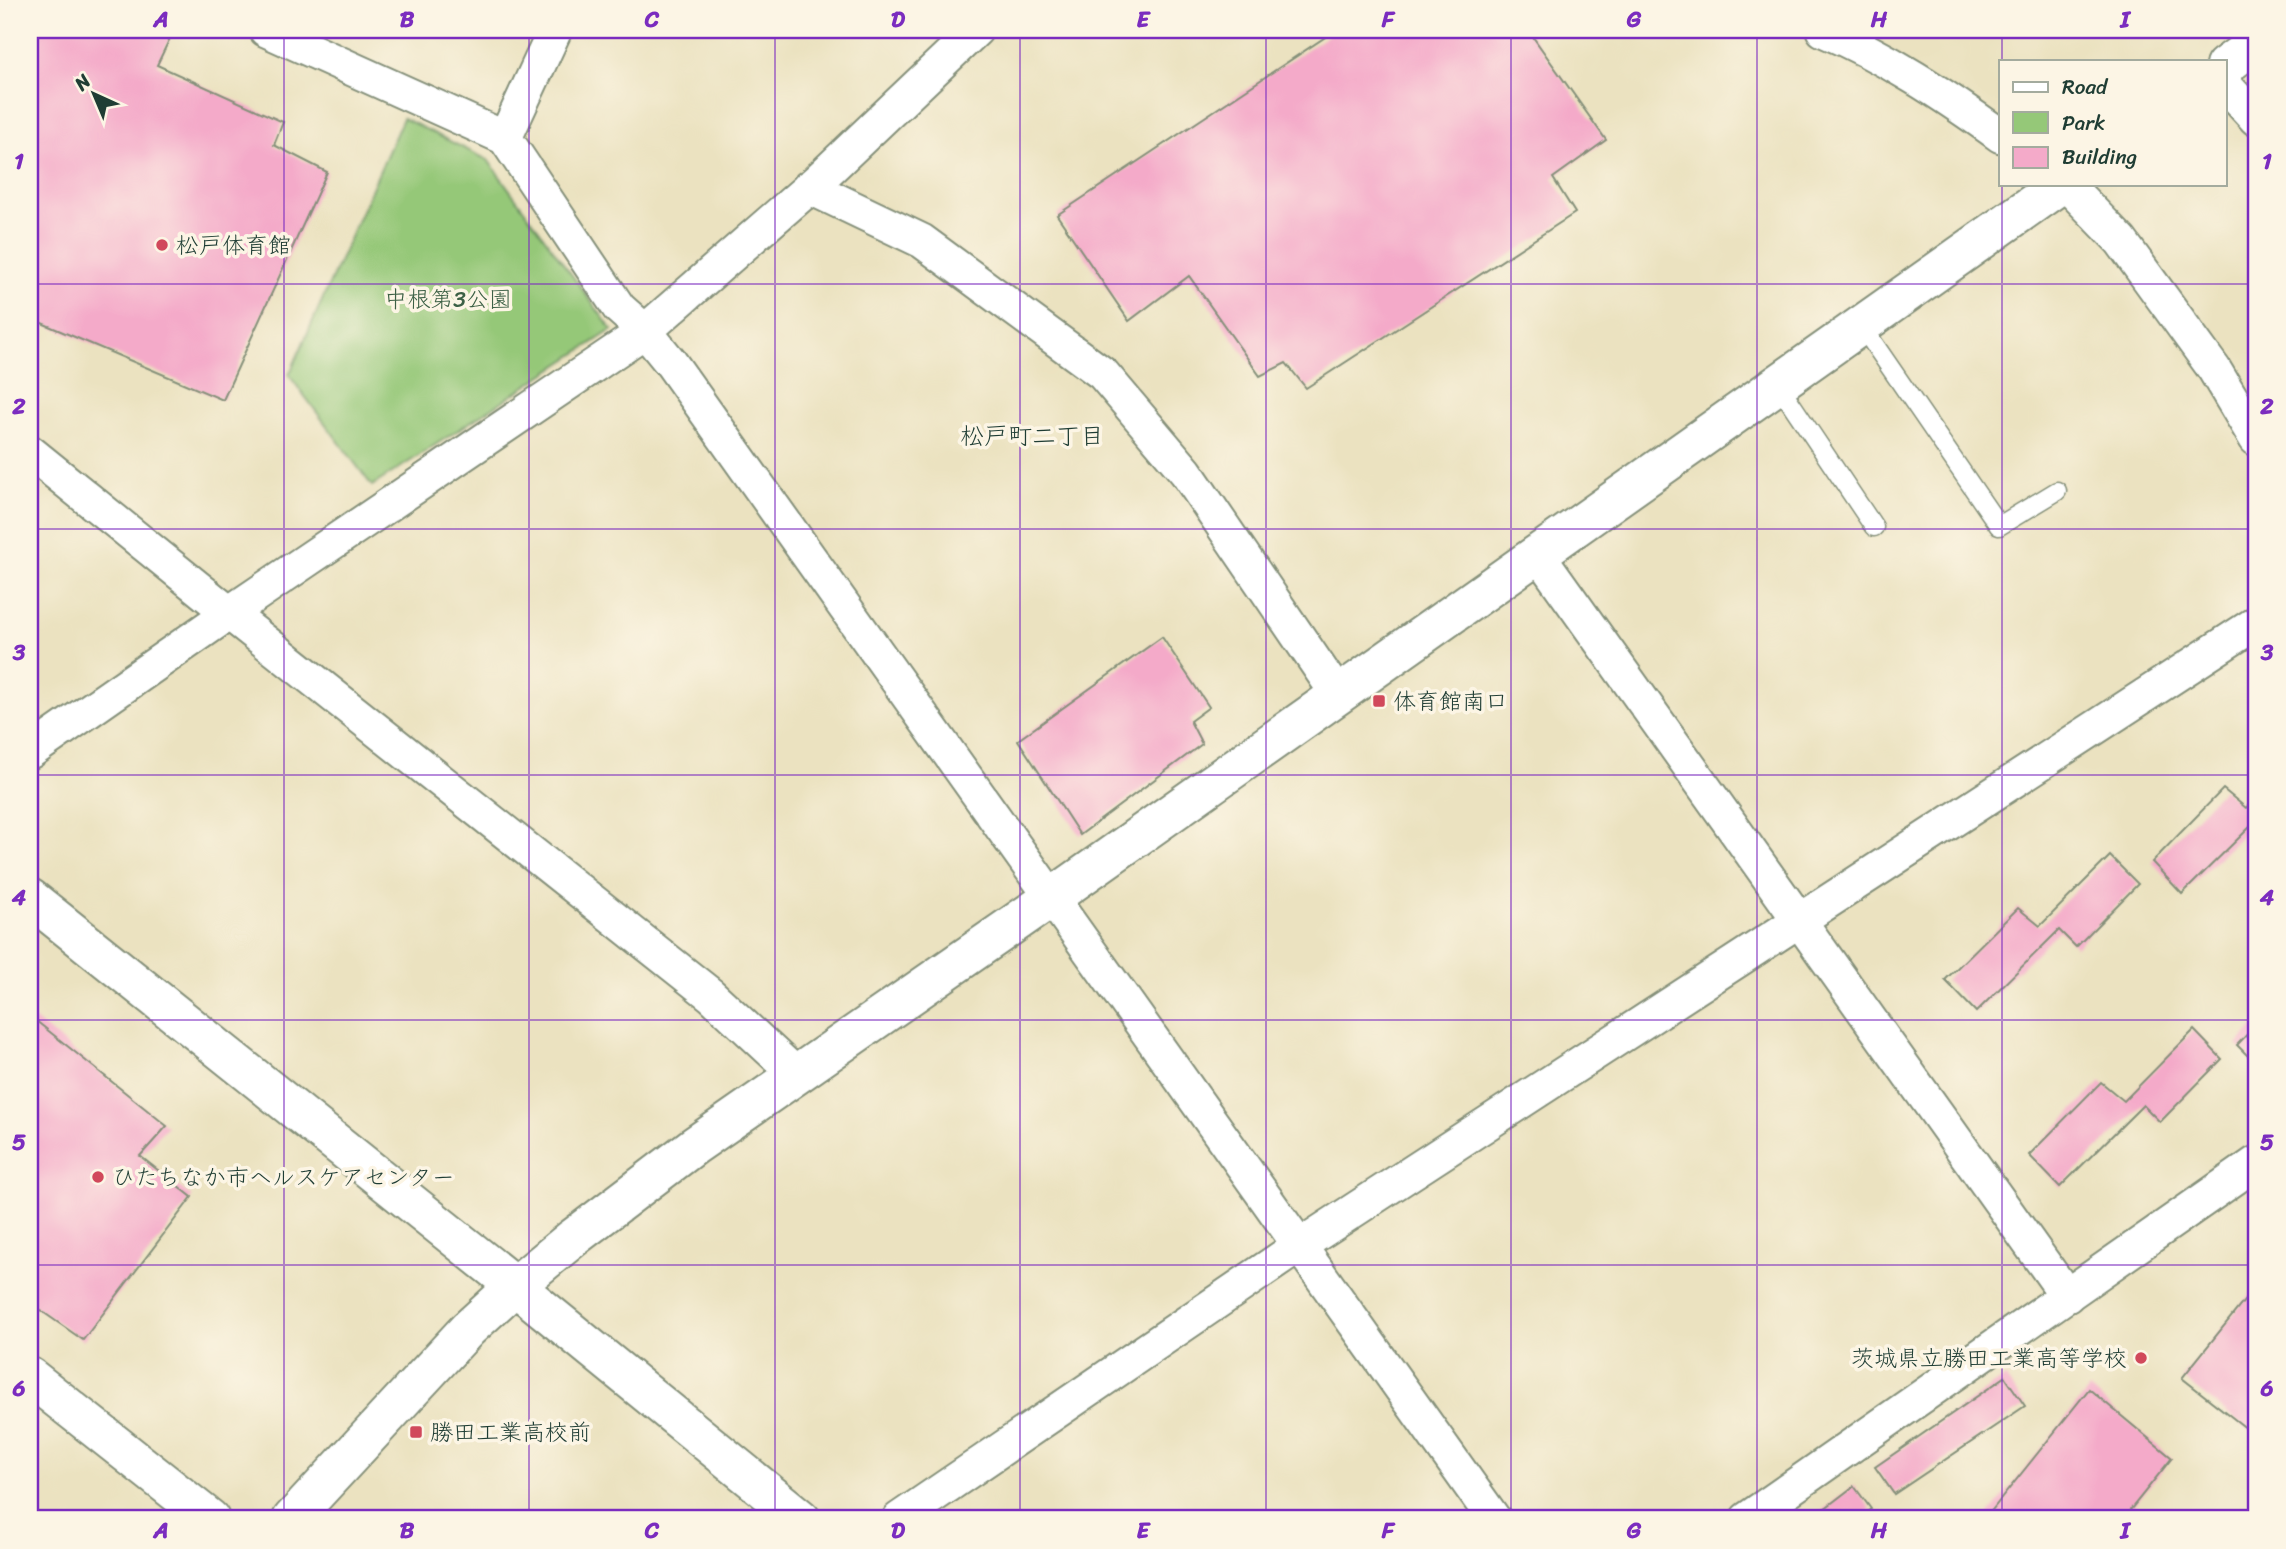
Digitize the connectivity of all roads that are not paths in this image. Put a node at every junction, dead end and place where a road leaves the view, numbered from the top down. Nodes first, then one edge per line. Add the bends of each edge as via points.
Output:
1 (266, 30) edge
2 (555, 30) edge
3 (976, 30) edge
4 (1823, 30) edge
5 (2256, 43) edge
6 (2226, 65) edge
7 (2226, 86) edge
8 (2256, 119) edge
9 (1999, 135) edge
10 (505, 138) junction
11 (2061, 186) edge
12 (2066, 186) edge
13 (809, 187) junction
14 (1861, 325) junction
15 (645, 331) junction
16 (1778, 384) junction
17 (2256, 439) edge
18 (30, 452) edge
19 (2057, 491) dead end
20 (1874, 527) dead end
21 (1538, 554) junction
22 (229, 613) junction
23 (2256, 623) edge
24 (1338, 695) junction
25 (30, 752) edge
26 (30, 898) edge
27 (1051, 898) junction
28 (1798, 921) junction
29 (796, 1074) junction
30 (2256, 1163) edge
31 (1299, 1246) junction
32 (515, 1286) junction
33 (2067, 1296) junction
34 (30, 1377) edge
35 (210, 1519) edge
36 (292, 1519) edge
37 (801, 1519) edge
38 (899, 1519) edge
39 (1493, 1519) edge
40 (1747, 1519) edge

1 - 10 street
2 - 10 street
3 - 13 street
4 - 9 street via 1867,48
5 - 6 street
7 - 8 street
10 - 15 street via 620,308
11 - 14 street
12 - 17 street via 2121,241 2214,369
13 - 15 street
13 - 24 street via 922,241 1103,374 1186,472
14 - 16 street
14 - 19 lane via 1999,526
15 - 22 street
15 - 27 street
16 - 20 lane
16 - 21 street
18 - 22 street
21 - 24 street
21 - 28 street
22 - 25 street
22 - 29 street via 711,995
23 - 28 street
24 - 27 street
26 - 32 street
27 - 29 street
27 - 31 street
28 - 31 street
28 - 33 street
29 - 32 street via 694,1146
30 - 33 street
31 - 38 street
31 - 39 street
32 - 36 street via 468,1329
32 - 37 street
33 - 40 street
34 - 35 street

